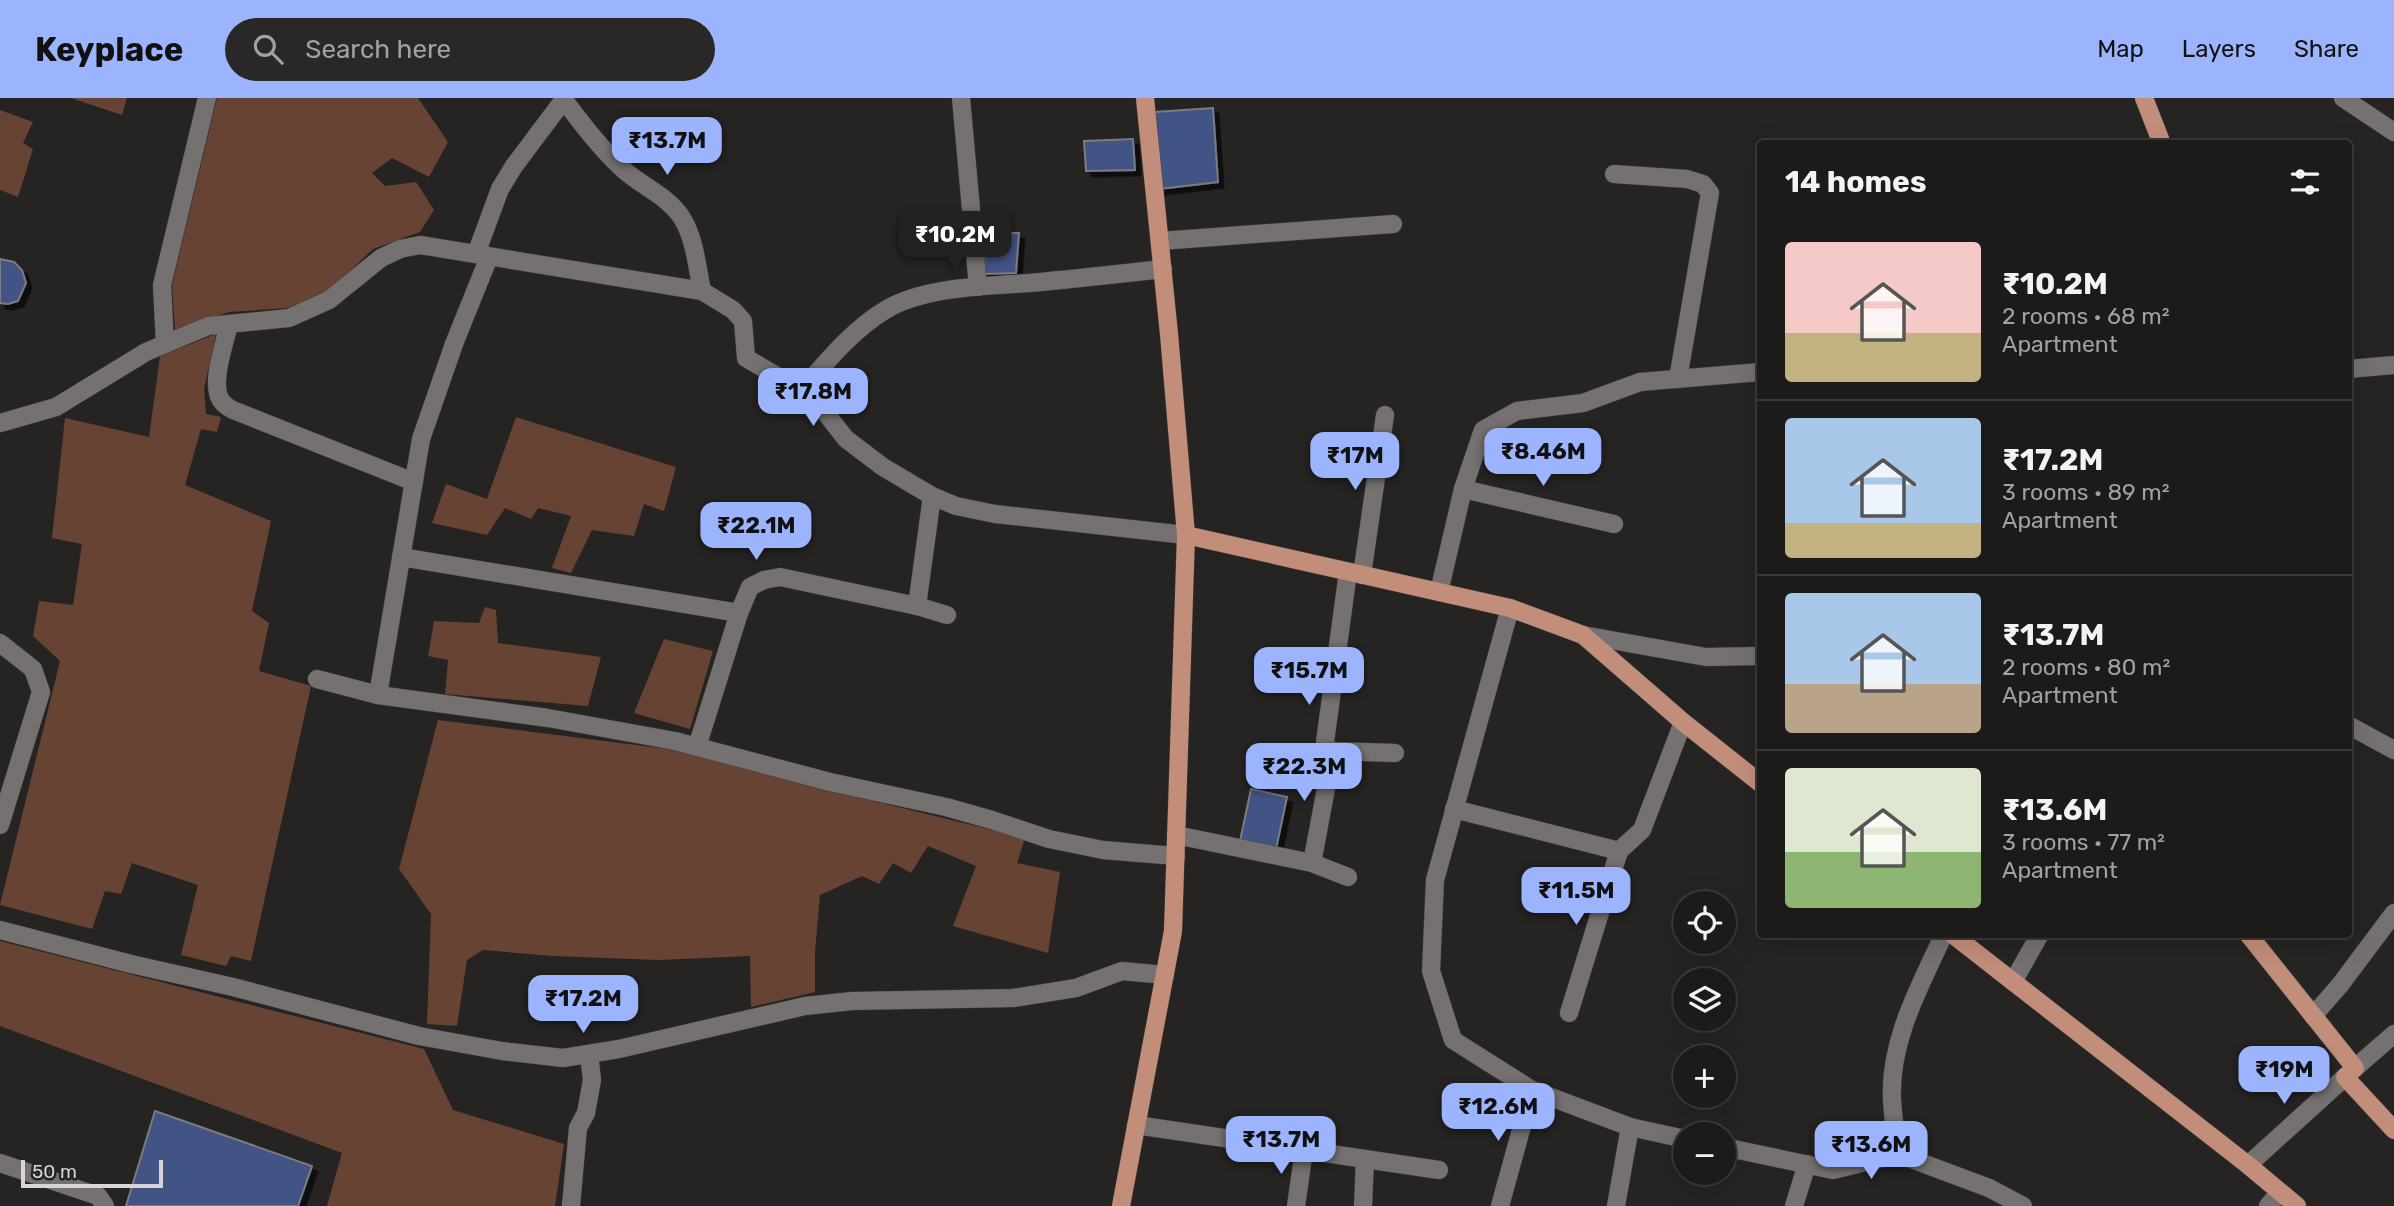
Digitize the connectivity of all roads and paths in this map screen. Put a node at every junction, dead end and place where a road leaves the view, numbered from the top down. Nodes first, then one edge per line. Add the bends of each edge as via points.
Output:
1 (207, 98) edge
2 (961, 98) edge
3 (1145, 98) edge
4 (2144, 98) edge
5 (2343, 98) edge
6 (564, 99) edge
7 (2394, 132) edge
8 (2160, 140) edge
9 (1614, 174) dead end
10 (1393, 224) dead end
11 (1160, 242) junction
12 (482, 256) junction
13 (1163, 269) junction
14 (978, 287) junction
15 (702, 291) junction
16 (229, 324) junction
17 (165, 344) junction
18 (2394, 365) edge
19 (2352, 369) edge
20 (1757, 372) edge
21 (1678, 379) junction
22 (802, 390) junction
23 (1385, 415) dead end
24 (0, 423) edge
25 (414, 482) junction
26 (1463, 489) junction
27 (932, 496) junction
28 (1614, 524) dead end
29 (1186, 535) junction
30 (401, 557) junction
31 (1355, 573) junction
32 (1439, 592) junction
33 (917, 606) junction
34 (1510, 608) junction
35 (739, 613) junction
36 (947, 615) dead end
37 (1583, 635) junction
38 (0, 643) edge
39 (1757, 656) edge
40 (317, 679) dead end
41 (378, 695) junction
42 (1683, 722) junction
43 (2352, 727) edge
44 (697, 747) junction
45 (2394, 750) edge
46 (1333, 751) junction
47 (1395, 753) dead end
48 (1757, 781) edge
49 (1454, 809) junction
50 (0, 825) edge
51 (1176, 835) junction
52 (1619, 851) junction
53 (1176, 856) junction
54 (1312, 863) junction
55 (1348, 877) dead end
56 (2394, 913) edge
57 (0, 930) edge
58 (1942, 938) edge
59 (1957, 938) edge
60 (2038, 938) edge
61 (2251, 938) edge
62 (2387, 938) edge
63 (1165, 975) junction
64 (2013, 982) junction
65 (1569, 1013) dead end
66 (2313, 1016) junction
67 (2394, 1034) edge
68 (589, 1054) junction
69 (2350, 1072) junction
70 (1532, 1090) junction
71 (1136, 1125) junction
72 (1630, 1127) junction
73 (2394, 1130) edge
74 (1673, 1136) edge
75 (1736, 1149) edge
76 (1304, 1150) junction
77 (1898, 1154) junction
78 (1365, 1160) junction
79 (0, 1163) edge
80 (1807, 1164) junction
81 (2248, 1165) junction
82 (1439, 1170) dead end
83 (2274, 1199) edge
84 (105, 1206) edge
85 (571, 1206) edge
86 (1121, 1206) edge
87 (1296, 1206) edge
88 (1363, 1206) edge
89 (1500, 1206) edge
90 (1616, 1206) edge
91 (1794, 1206) edge
92 (2023, 1206) edge
93 (2297, 1206) edge

1 - 17 street via 162,285
2 - 14 street
3 - 11 main road
4 - 8 main road
5 - 7 street
6 - 12 street via 500,189
6 - 15 street via 606,152 670,203 683,220
9 - 21 street via 1687,179 1703,184 1710,193
10 - 11 street
11 - 13 main road
12 - 15 street
12 - 16 street via 420,245 400,249 381,258 329,300 289,318
12 - 25 street via 421,439
13 - 14 street
13 - 29 main road
14 - 22 street via 917,297 888,309 863,326
15 - 22 street via 743,321 746,358
16 - 17 street via 208,326
16 - 25 street via 216,390 222,402
17 - 24 street via 57,408
18 - 19 street
20 - 21 street
21 - 26 street via 1640,382 1583,403 1517,411 1483,430
22 - 27 street via 813,397 846,439
23 - 31 street
25 - 30 street
26 - 28 street
26 - 32 street
27 - 29 street via 995,514
27 - 33 street
29 - 31 main road
29 - 51 main road
30 - 35 street
30 - 41 street
31 - 32 main road
31 - 46 street via 1324,733 1327,748
32 - 34 main road
33 - 35 street via 780,577 750,587
33 - 36 street
34 - 37 main road
34 - 49 street
35 - 44 street
37 - 39 street via 1706,657
37 - 42 main road
38 - 50 street via 33,669 41,692
40 - 41 street
41 - 44 street via 548,718
42 - 48 main road
42 - 52 street via 1642,830
43 - 45 street
44 - 53 street via 946,807 1049,839 1103,850
46 - 47 street
46 - 54 street
49 - 52 street
49 - 70 street via 1435,880 1431,971 1453,1041
51 - 53 main road
51 - 54 street
52 - 65 street
53 - 63 main road via 1173,931
54 - 55 street
56 - 62 street
57 - 68 street via 419,1036 563,1058
58 - 77 street via 1906,1016 1893,1074
59 - 64 main road
60 - 64 street
61 - 66 main road
62 - 66 street
63 - 68 street via 1122,971 1076,988 1013,998 806,1006
63 - 71 main road
64 - 81 main road
66 - 69 main road
67 - 69 street
68 - 85 street via 592,1080 578,1128
69 - 73 main road
69 - 81 street
70 - 72 street
70 - 89 street
71 - 76 street
71 - 86 main road
72 - 74 street
72 - 90 street
75 - 80 street
76 - 78 street
76 - 87 street
77 - 80 street via 1833,1170
77 - 92 street via 1989,1188
78 - 82 street
78 - 88 street
79 - 84 street via 98,1196
80 - 91 street
81 - 83 main road
83 - 93 main road

